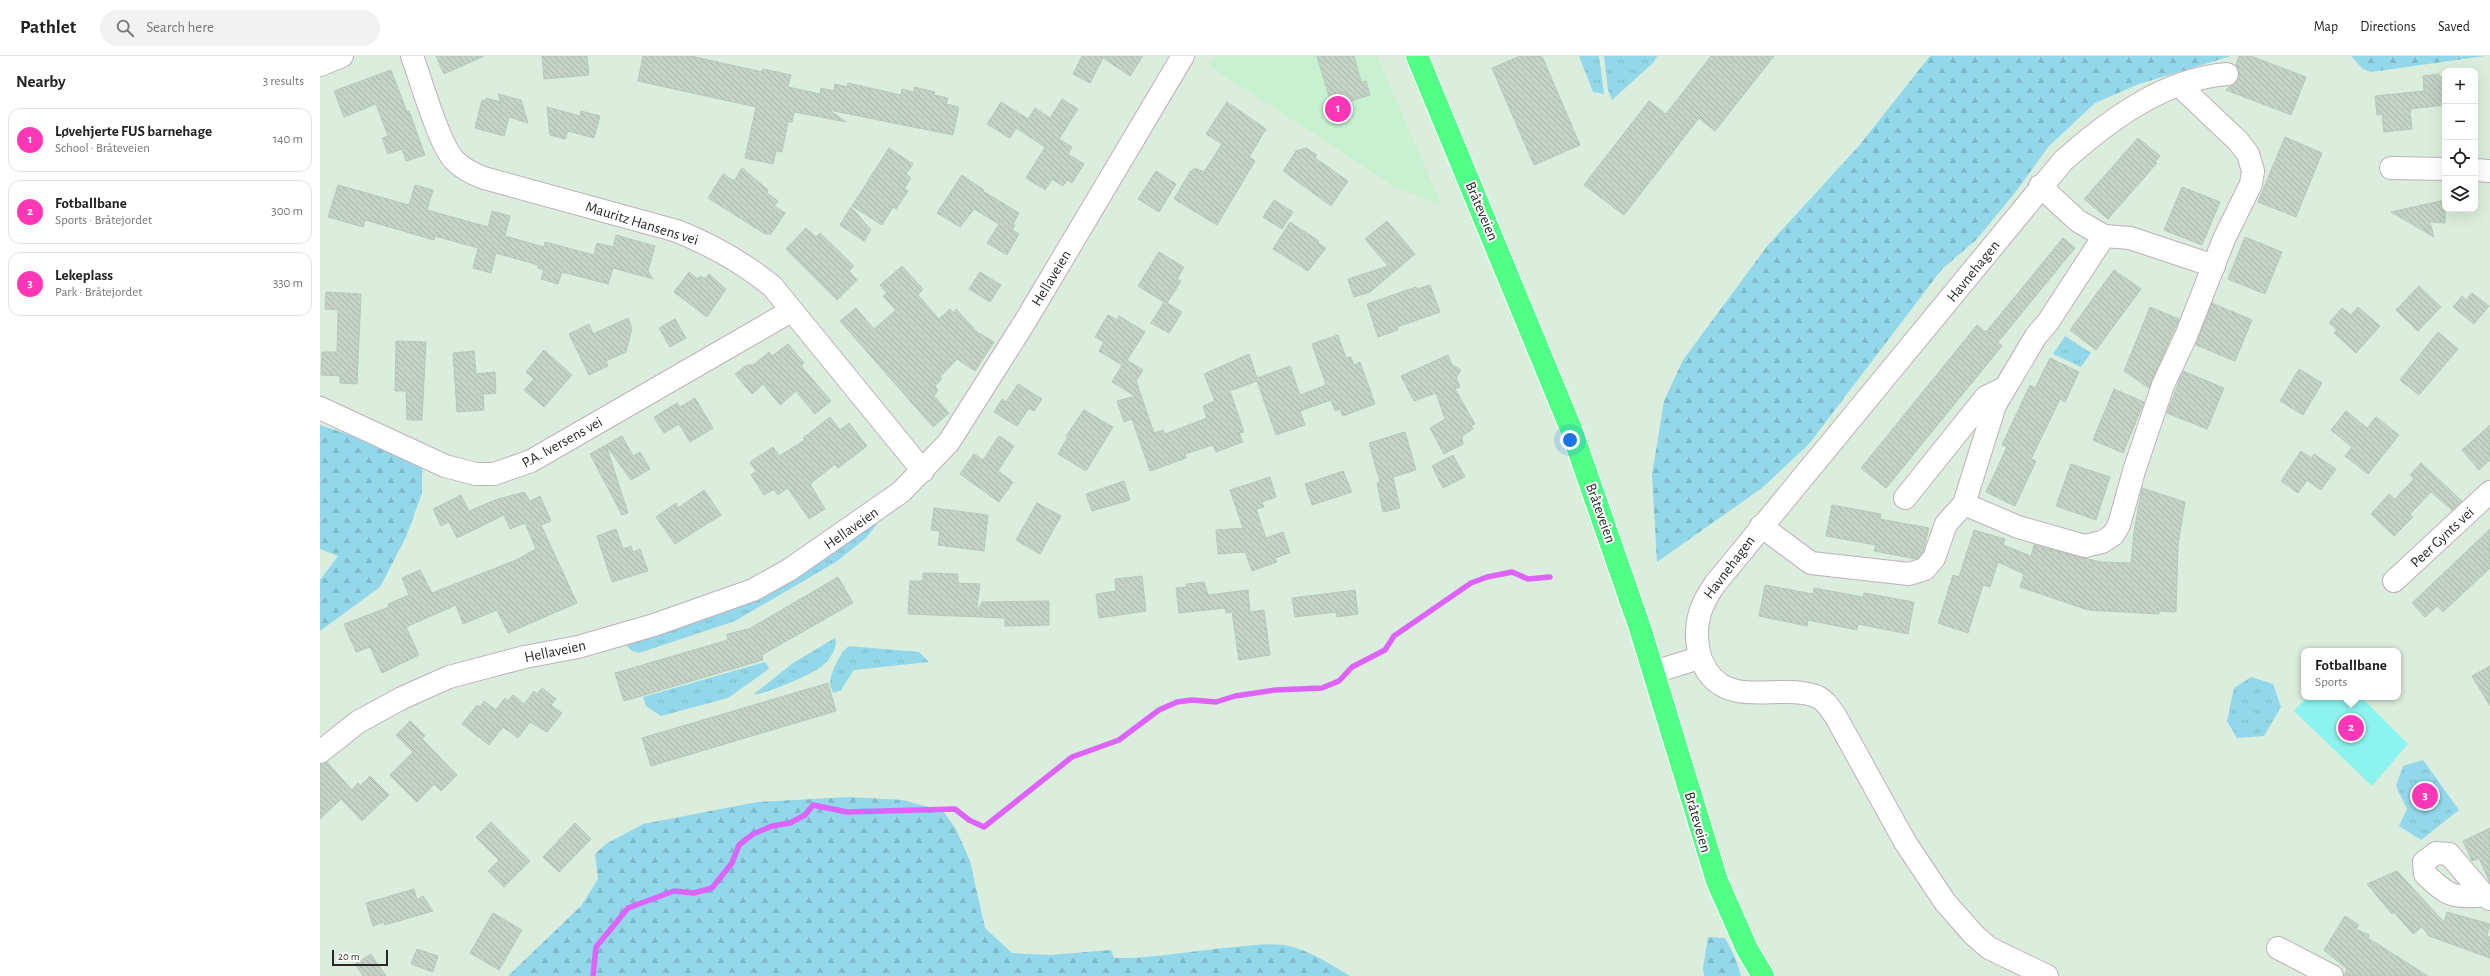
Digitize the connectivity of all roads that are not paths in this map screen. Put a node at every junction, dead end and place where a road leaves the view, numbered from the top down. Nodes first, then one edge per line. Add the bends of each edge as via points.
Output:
1 (342, 56) edge
2 (412, 56) edge
3 (1183, 56) edge
4 (1417, 56) edge
5 (320, 65) edge
6 (2227, 74) dead end
7 (2180, 86) junction
8 (2391, 168) dead end
9 (2442, 170) edge
10 (2478, 170) edge
11 (2490, 171) edge
12 (2040, 186) junction
13 (2104, 236) junction
14 (2214, 266) junction
15 (791, 311) junction
16 (2005, 388) junction
17 (320, 408) edge
18 (923, 471) junction
19 (2490, 492) edge
20 (1905, 498) dead end
21 (1964, 504) junction
22 (1761, 526) junction
23 (2394, 581) dead end
24 (1699, 658) junction
25 (1654, 672) junction
26 (320, 752) edge
27 (2278, 948) dead end
28 (1763, 976) edge
29 (2047, 976) edge
30 (2332, 976) edge

1 - 5 street
2 - 15 street, Mauritz Hansens vei via 448,153 469,172 676,231 707,243 741,262 772,286
3 - 18 street, Hellaveien via 1034,307 962,422 949,442
4 - 25 main road, Bråteveien via 1568,422
6 - 7 street, Havnehagen via 2214,75
7 - 12 street, Havnehagen via 2119,114 2063,161
7 - 14 street via 2238,141 2248,154 2253,171 2251,184
8 - 9 street
10 - 11 street
12 - 13 street via 2078,221
12 - 22 street, Havnehagen via 1969,278
13 - 14 street via 2130,238
13 - 16 street, Havnehagen via 2048,322 2036,336
14 - 21 street via 2163,385 2134,470 2119,525 2113,535 2102,542 2084,546 2073,544 2018,527
15 - 17 street, P.A. Iversens vei via 531,462 494,474 476,474 445,466
15 - 18 street, Mauritz Hansens vei
16 - 20 street via 1986,397
16 - 21 street, Havnehagen via 1995,405
18 - 26 street, Hellaveien via 901,492 853,527 789,570 753,590 654,626 578,647 525,657 449,677 402,698 358,722
19 - 23 street, Peer Gynts vei
21 - 22 street, Havnehagen via 1946,524 1934,558 1925,569 1908,574 1812,563
22 - 24 street, Havnehagen via 1703,601 1696,624
24 - 25 street
24 - 29 street via 1712,679 1722,687 1741,692 1806,694 1824,702 1836,717 1905,842 1945,902 1989,948
25 - 28 main road, Bråteveien via 1717,881 1744,943
27 - 30 street

